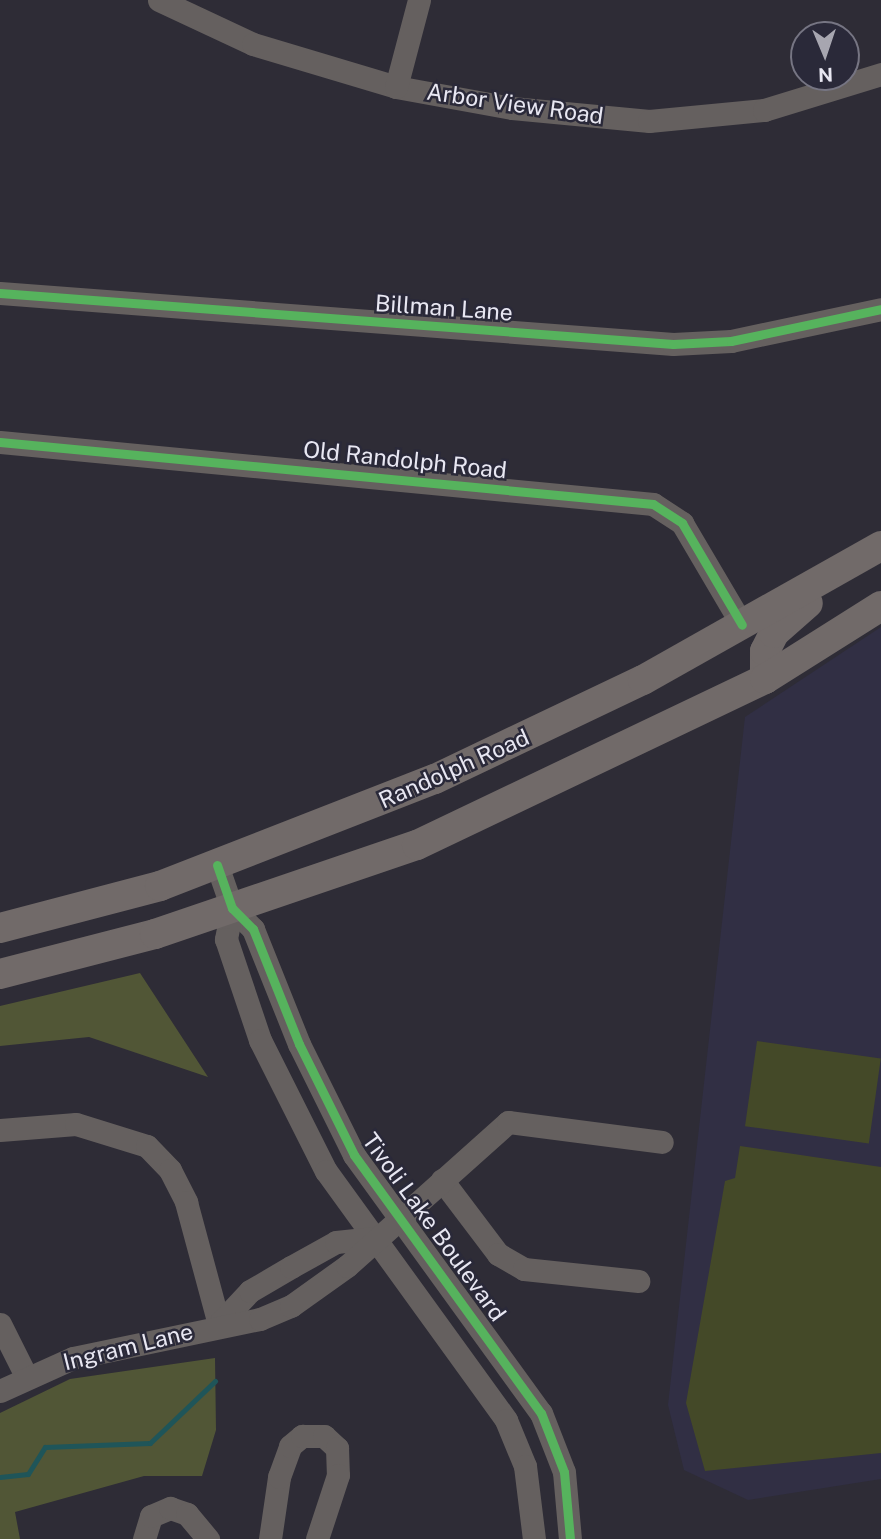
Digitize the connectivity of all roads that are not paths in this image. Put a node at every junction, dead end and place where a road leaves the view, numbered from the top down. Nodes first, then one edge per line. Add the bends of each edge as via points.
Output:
1 (159, 0) edge
2 (419, 0) edge
3 (881, 74) edge
4 (396, 87) junction
5 (0, 293) edge
6 (881, 309) edge
7 (0, 442) edge
8 (875, 550) edge
9 (881, 606) edge
10 (743, 625) junction
11 (765, 679) junction
12 (644, 736) junction
13 (217, 865) junction
14 (232, 908) junction
15 (0, 928) edge
16 (0, 974) edge
17 (0, 1130) edge
18 (662, 1142) dead end
19 (442, 1180) junction
20 (398, 1217) junction
21 (372, 1238) junction
22 (638, 1281) dead end
23 (0, 1324) edge
24 (219, 1324) junction
25 (27, 1378) junction
26 (0, 1391) edge
27 (144, 1539) edge
28 (208, 1539) edge
29 (270, 1539) edge
30 (317, 1539) edge
31 (534, 1539) edge
32 (570, 1539) edge

1 - 4 street, Arbor View Road via 253,44
2 - 4 street
3 - 4 street, Arbor View Road via 764,110 649,121 512,108
5 - 6 street, Billman Lane via 673,344 731,341
7 - 10 street, Old Randolph Road via 653,504 682,523
8 - 10 main road, Randolph Road
8 - 11 main road via 774,634 765,651
9 - 11 main road
10 - 12 main road via 751,654 742,672
10 - 13 main road, Randolph Road via 490,754
11 - 12 main road
12 - 14 main road via 417,845
13 - 14 street, Tivoli Lake Boulevard
13 - 15 main road, Randolph Road
14 - 16 main road
14 - 20 street, Tivoli Lake Boulevard via 253,929 320,1088
14 - 21 street, Tivoli Lake Boulevard via 226,939 260,1040 326,1171
17 - 24 street via 52,1124 116,1133 147,1146 170,1170 186,1202
18 - 19 street, Ingram Lane via 508,1122
19 - 20 street, Ingram Lane
19 - 22 street via 498,1254 524,1269
20 - 21 street, Ingram Lane
20 - 32 street, Tivoli Lake Boulevard via 541,1413 564,1472
21 - 24 street, Ingram Lane via 336,1242 291,1266 250,1291
21 - 24 street, Ingram Lane via 347,1266 291,1306 260,1319
21 - 31 street, Tivoli Lake Boulevard via 506,1420 525,1466
23 - 25 street
24 - 25 street, Ingram Lane via 73,1358
25 - 26 street, Ingram Lane
27 - 28 street via 151,1516 170,1508 187,1514
29 - 30 street via 290,1446 302,1436 324,1436 337,1448 338,1475

